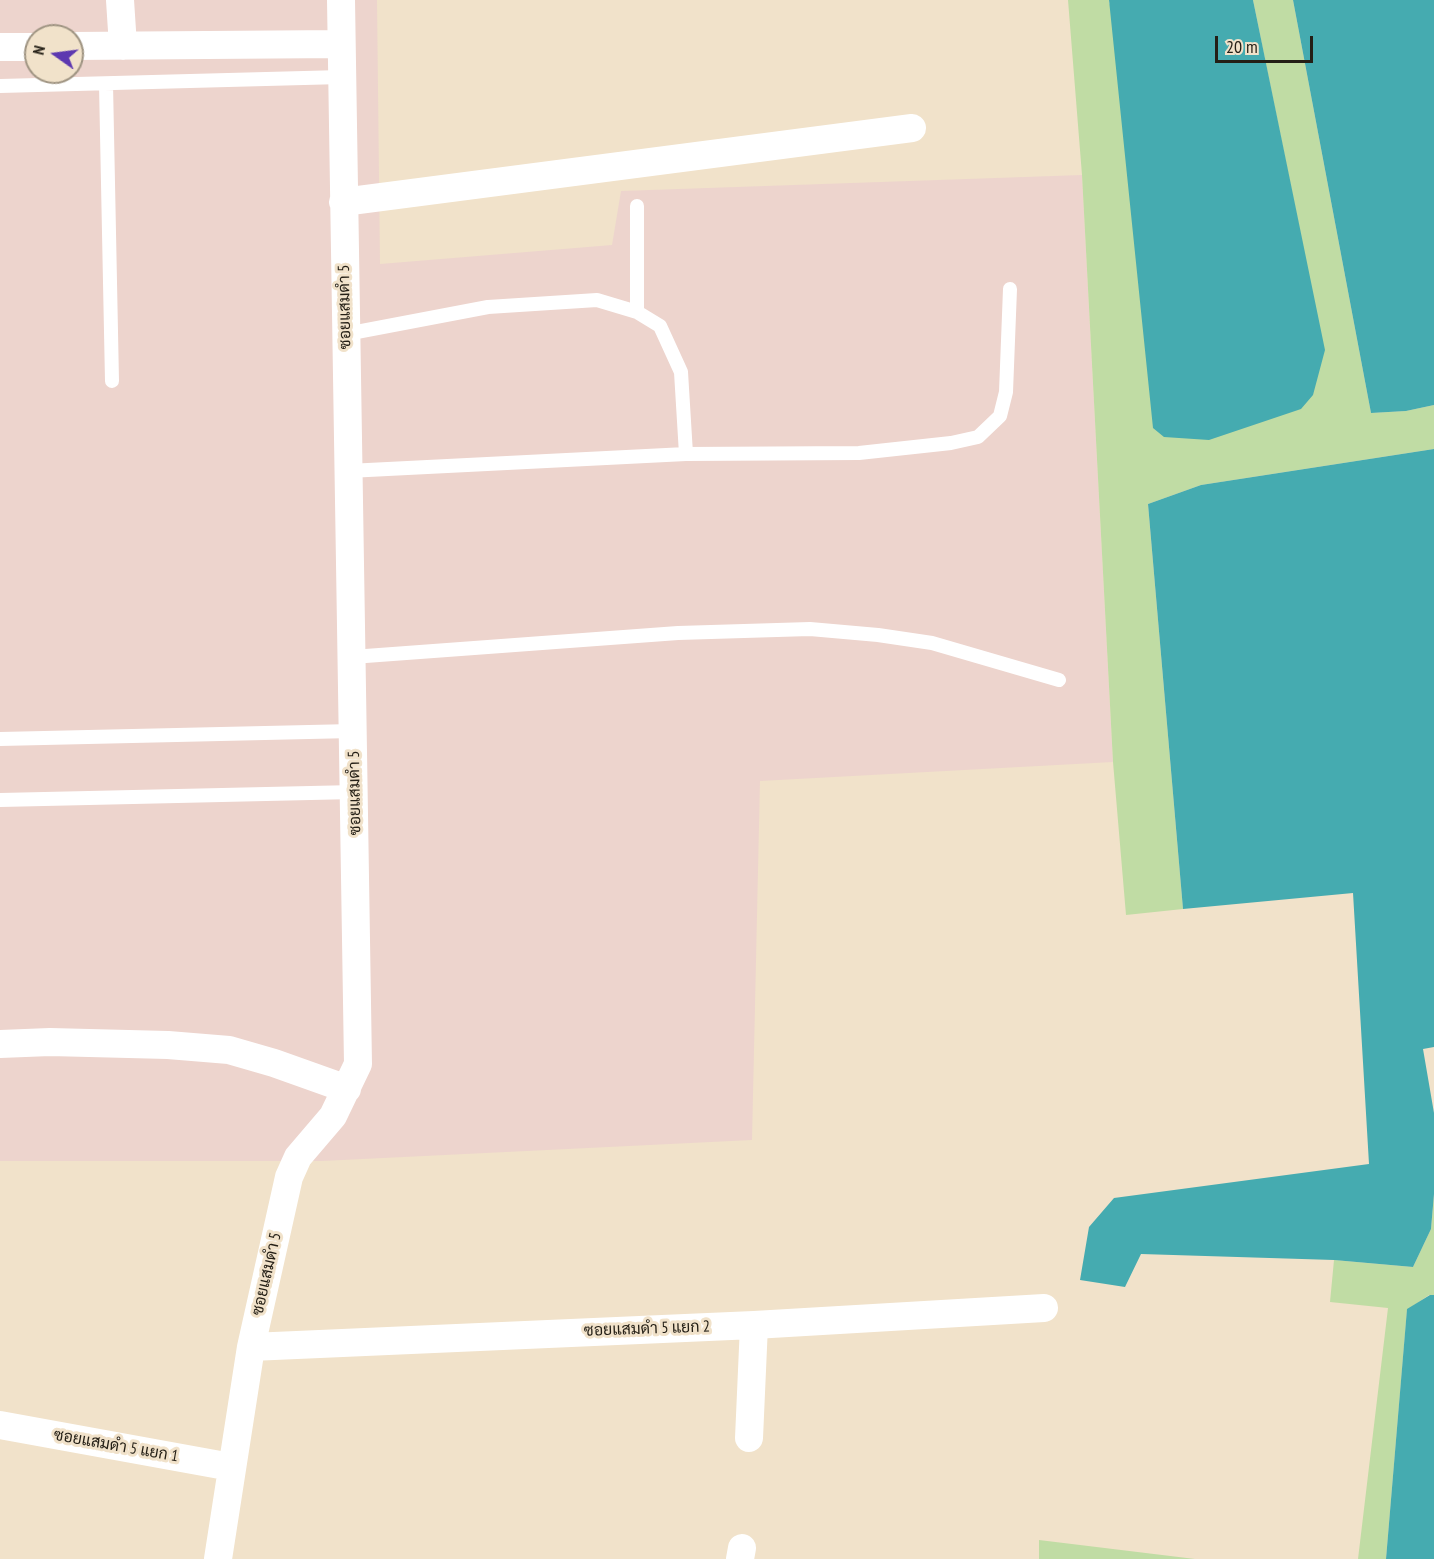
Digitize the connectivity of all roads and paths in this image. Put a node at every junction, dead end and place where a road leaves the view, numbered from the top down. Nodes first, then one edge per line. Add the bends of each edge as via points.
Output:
1 (120, 0) edge
2 (341, 0) edge
3 (341, 44) junction
4 (84, 46) edge
5 (123, 46) junction
6 (0, 47) edge
7 (24, 47) edge
8 (342, 77) junction
9 (106, 84) junction
10 (0, 86) edge
11 (912, 128) dead end
12 (343, 202) junction
13 (637, 206) dead end
14 (1010, 289) dead end
15 (637, 312) junction
16 (346, 334) junction
17 (112, 381) dead end
18 (686, 454) junction
19 (348, 471) junction
20 (352, 657) junction
21 (1059, 680) dead end
22 (353, 731) junction
23 (0, 739) edge
24 (355, 792) junction
25 (0, 800) edge
26 (0, 1044) edge
27 (347, 1089) junction
28 (1044, 1308) dead end
29 (754, 1325) junction
30 (251, 1347) junction
31 (0, 1425) edge
32 (749, 1438) dead end
33 (231, 1467) junction
34 (218, 1559) edge

1 - 5 street
2 - 3 street, ซอยแสมดำ 5
3 - 5 street
3 - 8 street, ซอยแสมดำ 5
4 - 5 street
6 - 7 street
8 - 9 lane
8 - 12 street, ซอยแสมดำ 5
9 - 10 lane
9 - 17 lane
11 - 12 street
12 - 16 street, ซอยแสมดำ 5
13 - 15 lane
14 - 18 lane via 1006,392 1000,416 978,436 951,443 859,453
15 - 16 lane via 597,300 489,307
15 - 18 lane via 660,326 681,372
16 - 19 street, ซอยแสมดำ 5
18 - 19 lane
19 - 20 street, ซอยแสมดำ 5
20 - 21 lane via 678,633 810,629 933,643
20 - 22 street, ซอยแสมดำ 5
22 - 23 lane
22 - 24 street, ซอยแสมดำ 5
24 - 25 lane
24 - 27 street, ซอยแสมดำ 5 via 358,1064
26 - 27 street via 168,1045 229,1050
27 - 30 street, ซอยแสมดำ 5 via 333,1116 298,1157 289,1177
28 - 29 street, ซอยแสมดำ 5 แยก 2
29 - 30 street, ซอยแสมดำ 5 แยก 2
29 - 32 street
30 - 33 street, ซอยแสมดำ 5
31 - 33 street, ซอยแสมดำ 5 แยก 1
33 - 34 street, ซอยแสมดำ 5

